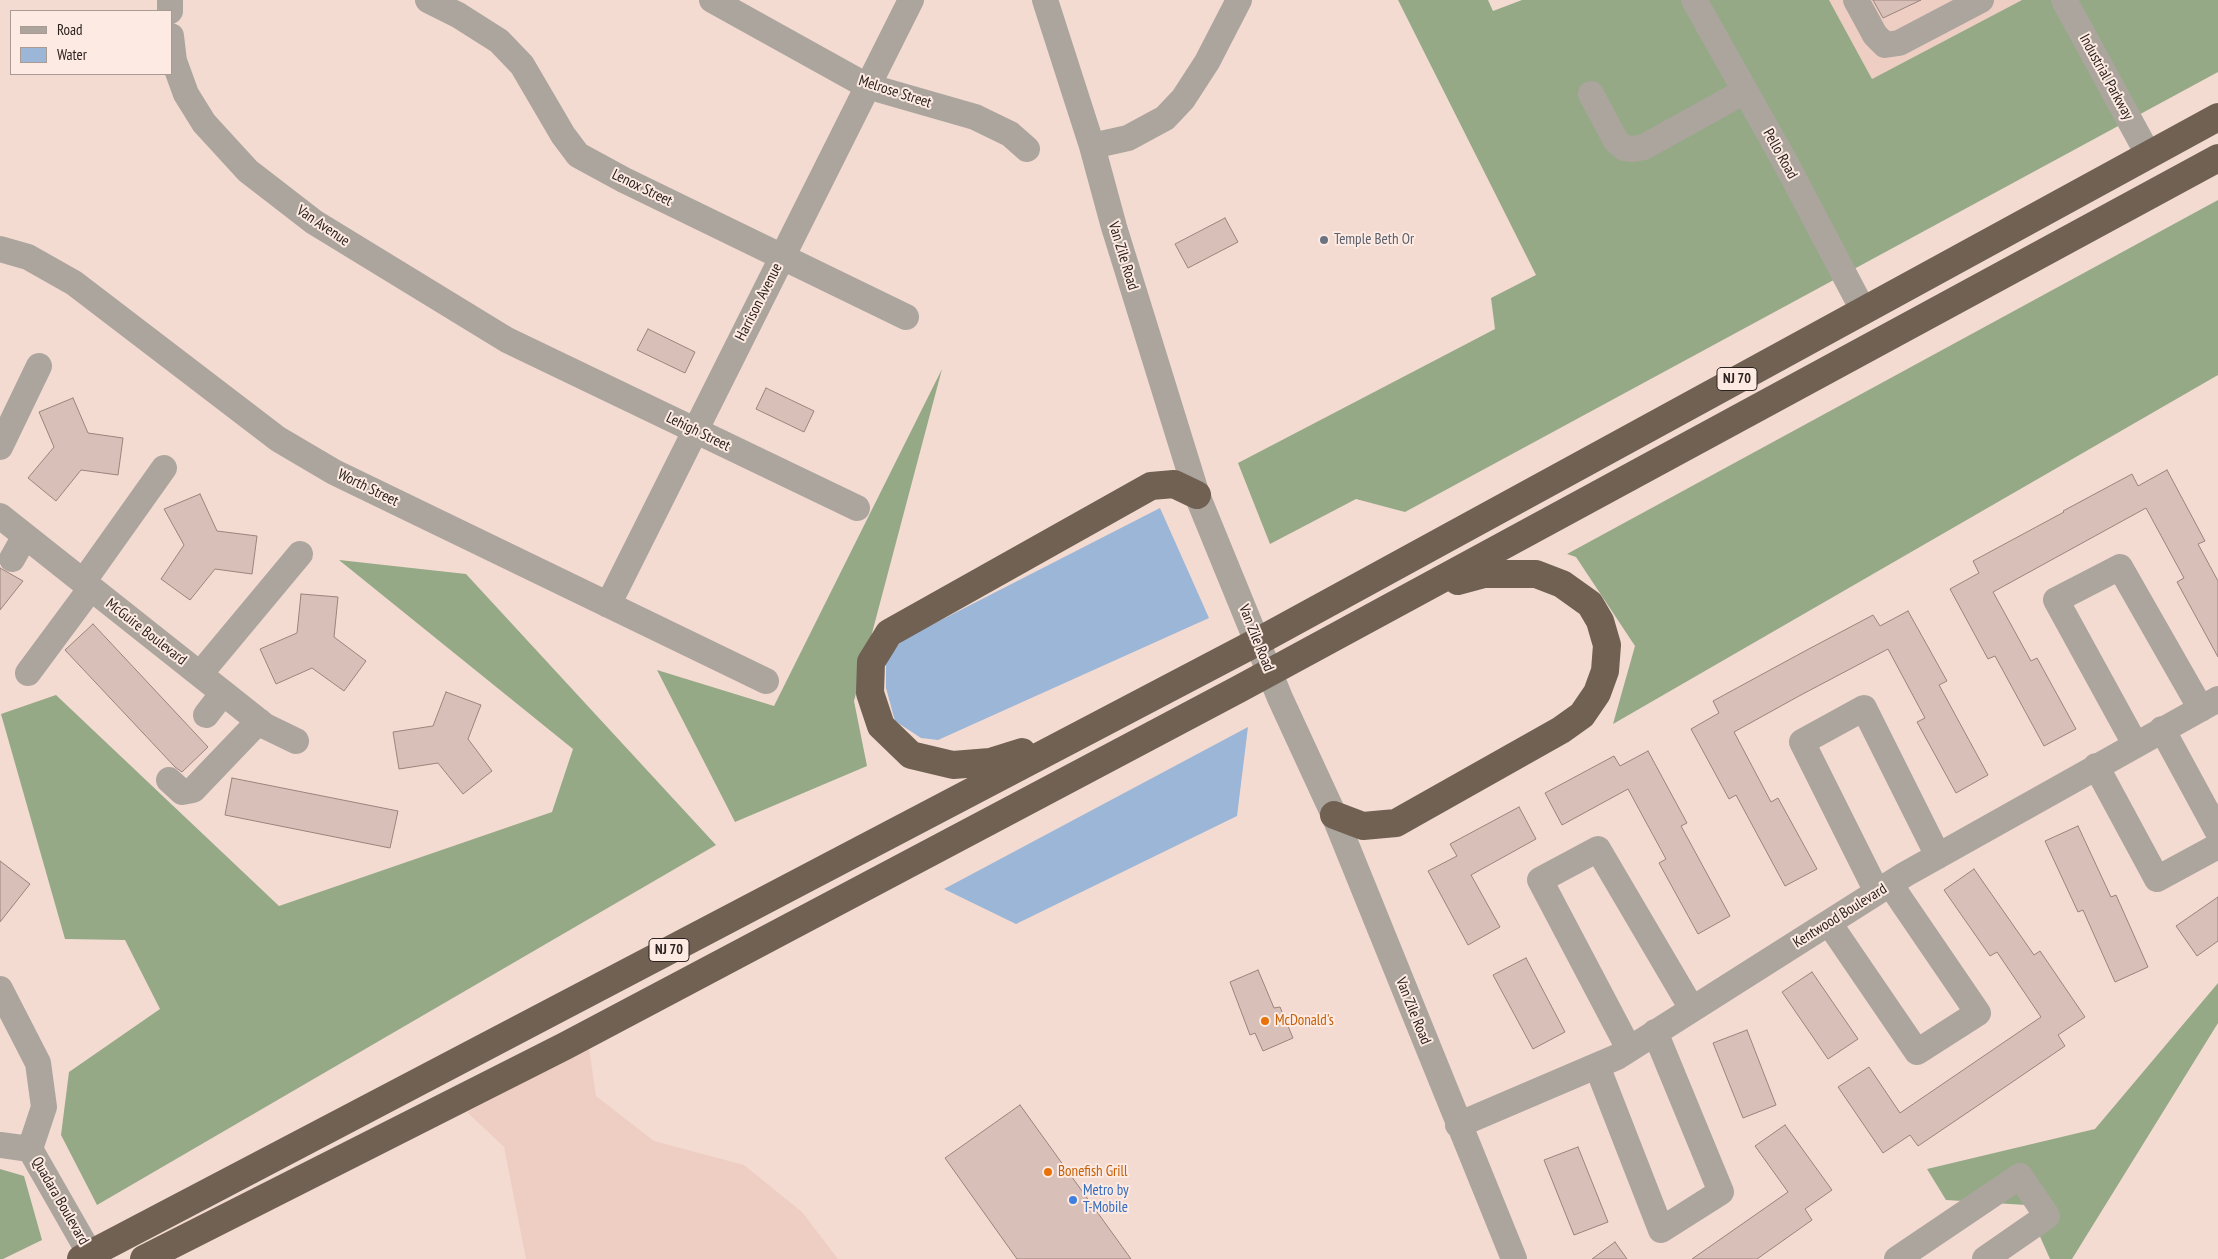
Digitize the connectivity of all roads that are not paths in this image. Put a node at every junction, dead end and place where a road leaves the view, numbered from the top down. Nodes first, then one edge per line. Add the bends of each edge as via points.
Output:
1 (428, 0) edge
2 (712, 0) edge
3 (911, 0) edge
4 (1045, 0) edge
5 (1239, 0) edge
6 (1694, 0) edge
7 (1856, 0) edge
8 (1981, 0) edge
9 (2064, 0) edge
10 (172, 44) edge
11 (867, 86) junction
12 (1745, 91) junction
13 (1591, 94) dead end
14 (2218, 117) edge
15 (1092, 146) junction
16 (1026, 149) dead end
17 (2148, 154) junction
18 (2218, 158) edge
19 (0, 249) edge
20 (782, 257) junction
21 (1863, 310) junction
22 (906, 317) dead end
23 (539, 356) joint
24 (38, 366) dead end
25 (695, 430) junction
26 (0, 447) edge
27 (164, 468) dead end
28 (1197, 495) junction
29 (857, 508) dead end
30 (0, 516) edge
31 (25, 536) junction
32 (300, 554) dead end
33 (12, 559) dead end
34 (87, 585) junction
35 (1423, 590) junction
36 (608, 605) junction
37 (1257, 642) junction
38 (1270, 673) junction
39 (28, 674) dead end
40 (200, 674) junction
41 (766, 681) dead end
42 (223, 693) junction
43 (2210, 704) edge
44 (206, 715) dead end
45 (259, 721) junction
46 (2162, 730) junction
47 (1081, 734) junction
48 (296, 741) dead end
49 (2135, 744) junction
50 (2096, 766) junction
51 (169, 780) dead end
52 (1334, 815) junction
53 (2218, 832) edge
54 (2218, 846) edge
55 (1938, 856) junction
56 (1884, 888) junction
57 (1829, 923) junction
58 (0, 989) edge
59 (1692, 1009) junction
60 (1655, 1032) junction
61 (1629, 1049) junction
62 (1597, 1066) junction
63 (1458, 1125) junction
64 (0, 1145) edge
65 (30, 1149) junction
66 (86, 1256) edge
67 (144, 1259) edge
68 (1514, 1259) edge
69 (1897, 1259) edge
70 (1985, 1259) edge

1 - 20 street, Lenox Street via 499,41 522,65 578,155
2 - 11 street, Melrose Street
3 - 11 street, Harrison Avenue
4 - 15 street, Van Zile Road
5 - 15 street via 1207,62 1183,99 1165,118 1128,138
6 - 12 street, Pello Road
7 - 8 street via 1874,35 1885,45 1899,43
9 - 17 street, Industrial Parkway
10 - 23 street, Van Avenue via 174,61 186,94 204,123 248,171 314,222 507,340
11 - 16 street, Melrose Street via 975,117 1010,134
11 - 20 street, Harrison Avenue
12 - 13 street via 1644,147 1633,149 1624,148 1616,140
12 - 21 street, Pello Road
14 - 17 highway, NJ 70
15 - 28 street, Van Zile Road
17 - 21 highway, NJ 70
18 - 35 highway, NJ 70
19 - 36 street, Worth Street via 28,257 74,282 278,439 310,458
20 - 22 street, Lenox Street
20 - 25 street, Harrison Avenue
21 - 37 highway, NJ 70
23 - 25 street, Lehigh Street
24 - 26 street
25 - 29 street, Lehigh Street
25 - 36 street, Harrison Avenue
27 - 34 street
28 - 37 street, Van Zile Road
28 - 47 highway via 1174,484 1151,486 889,632 871,662 870,693 881,726 911,755 953,765 990,762
30 - 31 street, McGuire Boulevard
31 - 33 street
31 - 34 street, McGuire Boulevard
32 - 40 street
34 - 39 street
34 - 40 street, McGuire Boulevard via 131,634 172,665
35 - 38 highway, NJ 70
35 - 52 highway via 1484,574 1536,574 1562,584 1590,604 1600,621 1607,645 1605,671 1597,693 1582,715 1561,730 1396,823 1363,826
36 - 41 street, Worth Street
37 - 38 street, Van Zile Road
37 - 47 highway, NJ 70
38 - 52 street, Van Zile Road
38 - 67 highway, NJ 70 via 565,1046
40 - 42 street, McGuire Boulevard
42 - 44 street
42 - 45 street, McGuire Boulevard
43 - 46 street, Kentwood Boulevard
43 - 49 street via 2120,567 2056,600
45 - 48 street, McGuire Boulevard
45 - 51 street via 193,790 182,792
46 - 49 street, Kentwood Boulevard
46 - 53 street
47 - 66 highway, NJ 70
49 - 50 street, Kentwood Boulevard
50 - 54 street via 2157,879
50 - 55 street, Kentwood Boulevard
52 - 63 street, Van Zile Road
55 - 56 street, Kentwood Boulevard
55 - 56 street via 1864,708 1802,742
56 - 57 street, Kentwood Boulevard
56 - 57 street via 1978,1013 1917,1052
57 - 59 street, Kentwood Boulevard
58 - 65 street, Quadara Boulevard via 38,1063 44,1107
59 - 60 street, Kentwood Boulevard
59 - 61 street via 1598,848 1540,880
60 - 61 street, Kentwood Boulevard
60 - 62 street via 1721,1192 1661,1230
61 - 62 street, Kentwood Boulevard
62 - 63 street, Kentwood Boulevard
63 - 68 street, Van Zile Road
64 - 65 street, Quadara Boulevard
65 - 66 street, Quadara Boulevard
69 - 70 street via 2020,1176 2047,1216

